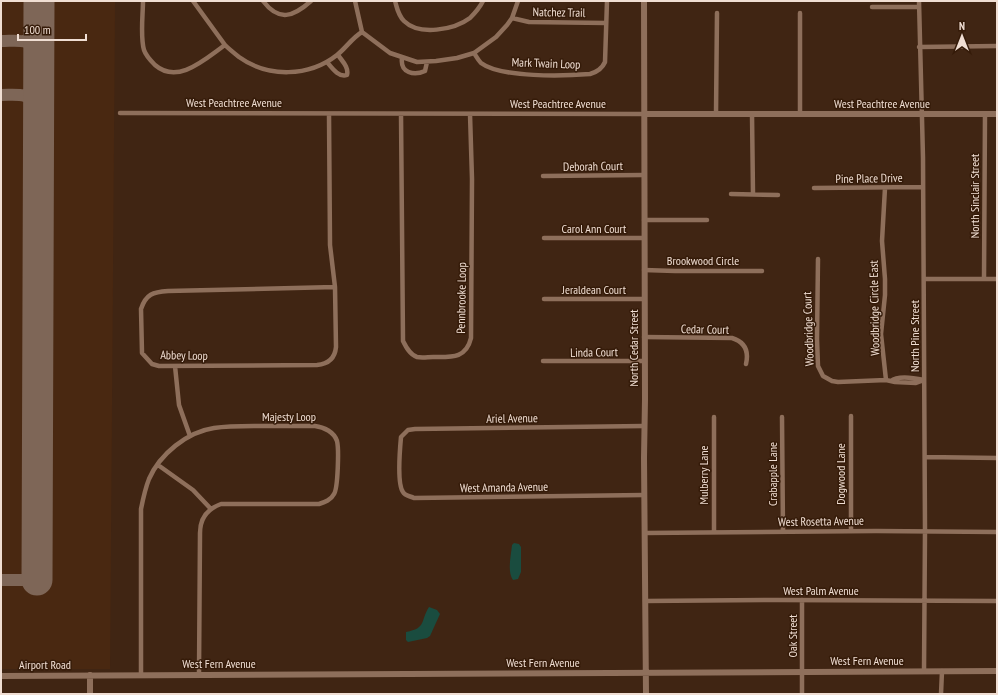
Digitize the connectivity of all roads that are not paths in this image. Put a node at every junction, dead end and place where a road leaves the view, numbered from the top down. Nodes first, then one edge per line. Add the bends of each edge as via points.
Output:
1 (143, 1) edge
2 (194, 1) edge
3 (262, 1) edge
4 (311, 1) edge
5 (355, 1) edge
6 (395, 1) edge
7 (483, 1) edge
8 (518, 1) edge
9 (607, 1) edge
10 (644, 1) edge
11 (919, 1) edge
12 (872, 7) dead end
13 (919, 7) junction
14 (717, 13) dead end
15 (800, 13) dead end
16 (512, 18) junction
17 (606, 23) junction
18 (362, 32) junction
19 (225, 45) junction
20 (997, 46) edge
21 (919, 47) junction
22 (474, 53) junction
23 (338, 54) junction
24 (402, 58) junction
25 (328, 62) junction
26 (427, 62) junction
27 (120, 113) dead end
28 (329, 114) junction
29 (401, 114) junction
30 (470, 114) junction
31 (644, 114) junction
32 (716, 114) junction
33 (752, 114) junction
34 (800, 114) junction
35 (922, 114) junction
36 (985, 114) junction
37 (997, 114) edge
38 (643, 175) junction
39 (543, 176) dead end
40 (923, 187) junction
41 (814, 188) dead end
42 (885, 188) junction
43 (731, 194) dead end
44 (753, 194) junction
45 (778, 195) dead end
46 (644, 220) junction
47 (707, 220) dead end
48 (544, 238) dead end
49 (643, 238) junction
50 (818, 259) dead end
51 (644, 270) junction
52 (762, 271) dead end
53 (924, 279) junction
54 (984, 279) junction
55 (997, 279) edge
56 (335, 287) junction
57 (544, 299) dead end
58 (644, 299) junction
59 (644, 337) junction
60 (543, 361) dead end
61 (645, 361) junction
62 (746, 364) dead end
63 (174, 366) junction
64 (924, 380) junction
65 (888, 381) junction
66 (851, 416) dead end
67 (714, 417) dead end
68 (782, 417) dead end
69 (644, 426) junction
70 (190, 436) junction
71 (400, 455) joint
72 (925, 457) junction
73 (997, 458) edge
74 (158, 464) junction
75 (644, 495) junction
76 (211, 509) junction
77 (851, 531) junction
78 (925, 531) junction
79 (714, 532) junction
80 (782, 532) junction
81 (997, 532) edge
82 (645, 533) junction
83 (802, 600) junction
84 (645, 601) junction
85 (924, 601) junction
86 (997, 601) edge
87 (924, 671) junction
88 (942, 671) junction
89 (997, 671) edge
90 (645, 672) junction
91 (802, 672) junction
92 (199, 674) junction
93 (90, 675) junction
94 (141, 675) junction
95 (1, 676) edge
96 (90, 694) edge
97 (646, 694) edge
98 (802, 694) edge
99 (941, 694) edge

1 - 19 street via 144,50 159,68 173,73 185,71
2 - 19 street
3 - 4 street via 268,9 283,15 292,15
5 - 18 street
6 - 7 street via 403,20 414,28 433,30 459,24 469,18
8 - 16 street
9 - 17 street, Mark Twain Loop
10 - 31 street, North Cedar Street
11 - 13 street, North Pine Street
12 - 13 street
13 - 21 street, North Pine Street
14 - 32 street
15 - 34 street
16 - 17 street, Natchez Trail via 529,22
16 - 22 street via 496,37
17 - 22 street, Mark Twain Loop via 606,62 597,72 590,74 531,75 501,71 480,62
18 - 23 street
18 - 24 street via 390,53
19 - 25 street via 249,63 274,72 296,72
20 - 21 street
21 - 35 street, North Pine Street
22 - 26 street
23 - 25 street
23 - 25 street via 347,68 347,75 340,75
24 - 26 street
24 - 26 street via 402,65 410,73 425,71
27 - 28 street, West Peachtree Avenue
28 - 29 street, West Peachtree Avenue
28 - 56 street, Abbey Loop via 330,245
29 - 30 street, West Peachtree Avenue
29 - 30 street, Pennbrooke Loop via 403,341 406,348 417,357 451,357 460,354 469,346 471,338
30 - 31 street, West Peachtree Avenue
31 - 32 street, West Peachtree Avenue
31 - 38 street, North Cedar Street
32 - 33 street, West Peachtree Avenue
33 - 34 street, West Peachtree Avenue
33 - 44 street
34 - 35 street, West Peachtree Avenue
35 - 36 street, West Peachtree Avenue
35 - 40 street, North Pine Street
36 - 37 street, West Peachtree Avenue
36 - 54 street, North Sinclair Street
38 - 39 street, Deborah Court
38 - 46 street, North Cedar Street
40 - 42 street, Pine Place Drive
40 - 53 street, North Pine Street
41 - 42 street, Pine Place Drive
42 - 65 street, Woodbridge Circle East via 882,334
43 - 44 street
44 - 45 street
46 - 47 street
46 - 49 street, North Cedar Street
48 - 49 street, Carol Ann Court
49 - 51 street, North Cedar Street
50 - 65 street, Woodbridge Court via 817,339 820,372 828,379 838,382
51 - 52 street, Brookwood Circle
51 - 58 street, North Cedar Street
53 - 54 street
53 - 64 street, North Pine Street
54 - 55 street
56 - 63 street, Abbey Loop via 335,351 331,359 323,364
56 - 63 street, Abbey Loop via 152,293 141,309 142,353 152,364
57 - 58 street, Jeraldean Court
58 - 59 street, North Cedar Street
59 - 61 street, North Cedar Street
59 - 62 street, Cedar Court via 732,338 746,348
60 - 61 street, Linda Court
61 - 69 street, North Cedar Street
63 - 70 street via 179,405
64 - 65 street, Woodbridge Court via 916,383
64 - 72 street, North Pine Street
66 - 77 street, Dogwood Lane
67 - 79 street, Mulberry Lane
68 - 80 street, Crabapple Lane
69 - 71 street, Ariel Avenue via 415,429 408,430 401,437
69 - 75 street, North Cedar Street
70 - 74 street, Majesty Loop
70 - 76 street, Majesty Loop via 224,427 316,426 326,428 337,442 337,487 326,502 221,504
71 - 75 street, West Amanda Avenue via 400,486 405,495 414,498
72 - 73 street
72 - 78 street, North Pine Street
74 - 76 street via 193,490
74 - 94 street, Majesty Loop via 149,479 141,509
75 - 82 street, North Cedar Street
76 - 92 street via 200,527
77 - 78 street, West Rosetta Avenue
77 - 80 street, West Rosetta Avenue
78 - 81 street, West Rosetta Avenue
78 - 85 street, North Pine Street
79 - 80 street, West Rosetta Avenue
79 - 82 street, West Rosetta Avenue
82 - 84 street, North Cedar Street
83 - 84 street, West Palm Avenue
83 - 85 street, West Palm Avenue
83 - 91 street, Oak Street
84 - 90 street, North Cedar Street
85 - 86 street, West Palm Avenue
85 - 87 street, North Pine Street
87 - 88 street, West Fern Avenue
87 - 91 street, West Fern Avenue
88 - 89 street, West Fern Avenue
88 - 99 street
90 - 91 street, West Fern Avenue
90 - 92 street, West Fern Avenue
90 - 97 street, North Cedar Street
91 - 98 street, Oak Street
92 - 94 street, West Fern Avenue
93 - 94 street, West Fern Avenue
93 - 95 street, Airport Road
93 - 96 street

